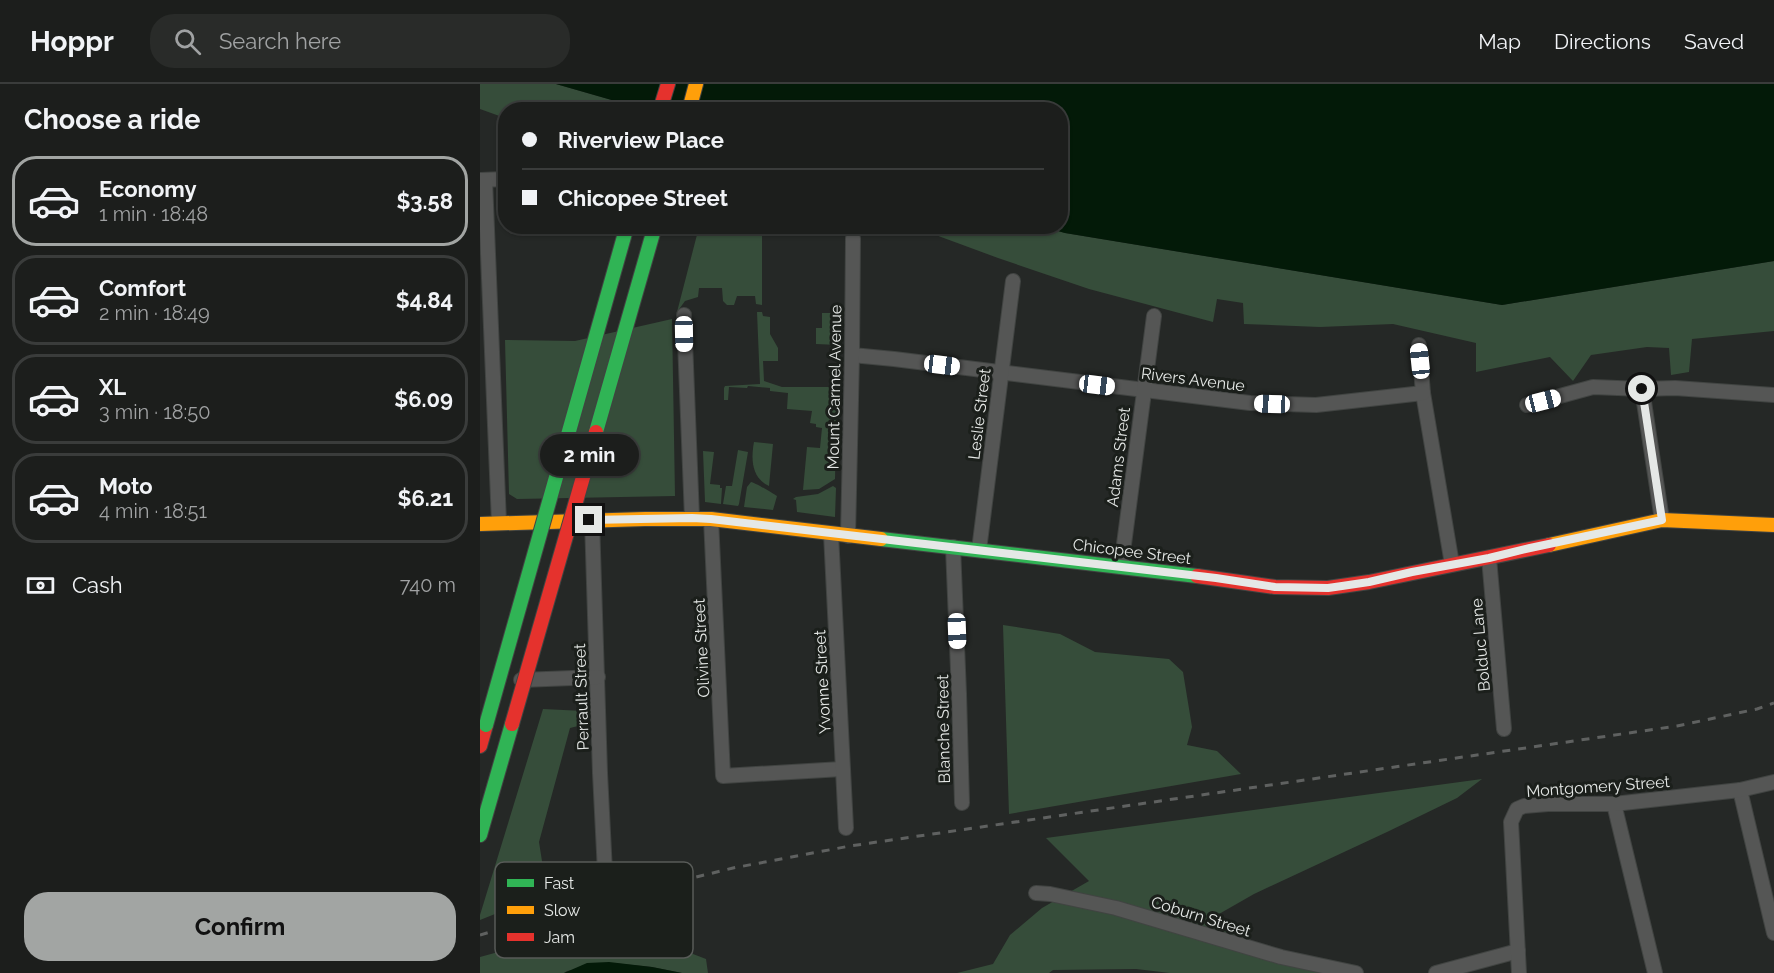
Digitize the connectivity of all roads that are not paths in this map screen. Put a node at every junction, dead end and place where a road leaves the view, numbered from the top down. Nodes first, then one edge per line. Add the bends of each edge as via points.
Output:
1 (668, 84) edge
2 (696, 84) edge
3 (662, 102) edge
4 (691, 102) edge
5 (498, 179) edge
6 (482, 180) edge
7 (625, 234) edge
8 (653, 234) edge
9 (852, 238) dead end
10 (1013, 281) dead end
11 (684, 315) dead end
12 (1154, 316) dead end
13 (1419, 345) dead end
14 (852, 355) junction
15 (1000, 372) junction
16 (1642, 389) junction
17 (1143, 390) junction
18 (1423, 393) junction
19 (1774, 395) edge
20 (1527, 405) dead end
21 (692, 518) junction
22 (711, 519) junction
23 (592, 520) junction
24 (1662, 520) junction
25 (480, 524) edge
26 (499, 524) junction
27 (1774, 525) edge
28 (831, 534) junction
29 (848, 536) junction
30 (953, 547) junction
31 (979, 550) junction
32 (1489, 558) junction
33 (1452, 564) junction
34 (1121, 567) junction
35 (598, 677) junction
36 (484, 681) edge
37 (1504, 729) dead end
38 (480, 746) edge
39 (842, 769) junction
40 (1774, 782) edge
41 (1740, 790) junction
42 (962, 803) dead end
43 (1614, 804) junction
44 (846, 828) dead end
45 (480, 835) edge
46 (604, 862) edge
47 (1036, 893) dead end
48 (1774, 933) edge
49 (1518, 951) junction
50 (1356, 973) edge
51 (1436, 973) edge
52 (1519, 973) edge
53 (1655, 973) edge

1 - 3 main road
2 - 4 main road
5 - 6 street
6 - 26 street
7 - 38 main road, bridge
8 - 45 main road, bridge
9 - 14 street, Mount Carmel Avenue
10 - 15 street, Leslie Street
11 - 21 street
12 - 17 street, Adams Street
13 - 18 street
14 - 15 street, Rivers Avenue
14 - 29 street, Mount Carmel Avenue
15 - 17 street, Rivers Avenue
15 - 31 street, Leslie Street
16 - 19 street
16 - 20 street via 1593,387
16 - 24 street
17 - 18 street, Rivers Avenue via 1250,403 1316,405
17 - 34 street, Adams Street
18 - 33 street
21 - 22 main road, Chicopee Street
21 - 23 main road, Chicopee Street
22 - 28 main road, Chicopee Street
22 - 39 street, Olivine Street via 723,776
23 - 26 main road, Chicopee Street
23 - 35 street, Perrault Street
24 - 27 main road, Chicopee Street
24 - 32 main road, Chicopee Street
25 - 26 main road, Chicopee Street
28 - 29 main road, Chicopee Street
28 - 39 street, Yvonne Street
29 - 30 main road, Chicopee Street
30 - 31 main road, Chicopee Street
30 - 42 street, Blanche Street
31 - 34 main road, Chicopee Street
32 - 33 main road, Chicopee Street
32 - 37 street, Bolduc Lane
33 - 34 main road, Chicopee Street via 1328,588 1275,587
35 - 36 street
35 - 46 street, Perrault Street
39 - 44 street, Yvonne Street
40 - 41 street, Montgomery Street
41 - 43 street, Montgomery Street
41 - 48 street
43 - 49 street, Montgomery Street via 1524,806 1513,814
43 - 53 street
47 - 50 street, Coburn Street via 1116,908 1281,957
49 - 51 street
49 - 52 street, Montgomery Street

